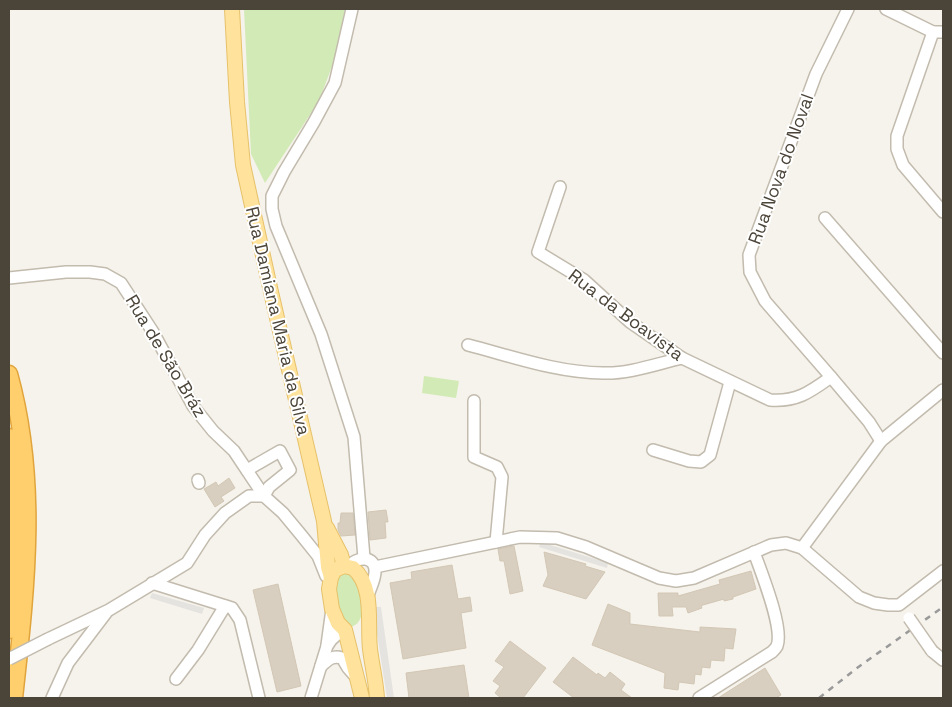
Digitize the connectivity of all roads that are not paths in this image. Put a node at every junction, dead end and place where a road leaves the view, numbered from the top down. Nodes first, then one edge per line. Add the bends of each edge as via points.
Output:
1 (232, 9) edge
2 (352, 9) edge
3 (848, 9) edge
4 (886, 9) edge
5 (903, 12) edge
6 (938, 32) edge
7 (560, 188) dead end
8 (943, 212) edge
9 (825, 218) dead end
10 (9, 278) edge
11 (468, 345) dead end
12 (943, 353) edge
13 (682, 358) junction
14 (9, 374) edge
15 (831, 377) junction
16 (730, 382) junction
17 (943, 390) edge
18 (474, 401) dead end
19 (9, 437) edge
20 (881, 441) junction
21 (653, 450) dead end
22 (247, 470) junction
23 (264, 496) junction
24 (324, 521) junction
25 (302, 536) junction
26 (496, 542) junction
27 (325, 543) junction
28 (802, 548) junction
29 (754, 552) junction
30 (351, 561) junction
31 (375, 567) junction
32 (943, 571) edge
33 (330, 581) junction
34 (152, 583) junction
35 (368, 596) junction
36 (899, 605) junction
37 (225, 606) junction
38 (109, 610) junction
39 (332, 610) junction
40 (368, 613) junction
41 (9, 630) edge
42 (344, 630) junction
43 (327, 646) junction
44 (9, 659) edge
45 (943, 660) edge
46 (320, 668) junction
47 (355, 676) junction
48 (176, 680) dead end
49 (14, 698) edge
50 (52, 698) edge
51 (259, 698) edge
52 (312, 698) edge
53 (362, 698) edge
54 (378, 698) edge
55 (699, 698) edge

1 - 24 main road, Rua Damiana Maria da Silva via 247,187
2 - 30 street via 335,83 272,196 276,226 321,334 354,437
3 - 15 street, Rua Nova do Noval via 816,74 749,255 750,272 764,301
4 - 5 street
5 - 6 street
6 - 8 street via 897,136 897,148 903,165
7 - 13 street, Rua da Boavista via 538,252 584,280 630,322
9 - 12 street
10 - 22 street, Rua de São Bráz via 90,272 104,274 121,283 153,332 193,406
11 - 13 street via 552,367 603,374
13 - 16 street, Rua da Boavista
14 - 49 highway via 24,456 28,523 28,557
15 - 16 street, Rua da Boavista via 797,398 785,401 770,400
15 - 20 street, Rua Nova do Noval
16 - 21 street via 710,455 701,462 689,461
17 - 20 street
18 - 26 street via 474,457 497,467 502,477
19 - 41 highway via 16,524
20 - 28 street
22 - 23 street, Rua de São Bráz
22 - 23 street via 280,451 290,470 269,487
23 - 25 street, Rua de São Bráz
23 - 34 street via 249,496 224,514 205,535 187,563
24 - 27 main road, Rua Damiana Maria da Silva
24 - 30 main road, Rua Damiana Maria da Silva
25 - 27 street
25 - 33 street, Rua de São Bráz via 318,556
26 - 29 street via 520,537 556,538 659,578 676,581 694,578
26 - 31 street
27 - 30 street
27 - 33 main road, Rua Damiana Maria da Silva
28 - 29 street via 786,543
28 - 36 street via 860,597 888,606
29 - 55 street via 777,620 777,645 772,652
30 - 31 street via 370,560
30 - 33 main road via 335,570
30 - 35 main road, Rua Damiana Maria da Silva
31 - 35 street
32 - 36 street
33 - 39 main road, Rua Damiana Maria da Silva
34 - 37 street
34 - 38 street
35 - 40 main road, Rua Damiana Maria da Silva
36 - 45 street, bridge via 932,651
37 - 48 street
37 - 51 street via 232,608 240,620
38 - 44 street, bridge
38 - 50 street via 68,663
39 - 42 main road, Rua Damiana Maria da Silva
39 - 43 street
40 - 42 main road via 359,630
40 - 54 main road, Rua Damiana Maria da Silva
42 - 43 street
42 - 47 main road, Rua Damiana Maria da Silva
43 - 46 street
46 - 47 street via 337,656
46 - 52 street
47 - 53 main road, Rua Damiana Maria da Silva

